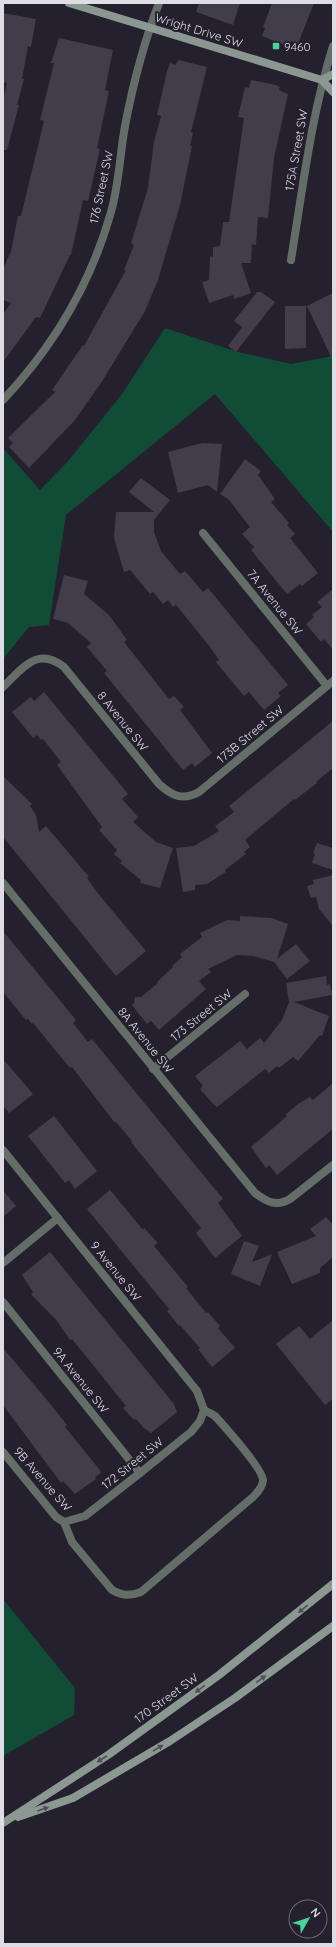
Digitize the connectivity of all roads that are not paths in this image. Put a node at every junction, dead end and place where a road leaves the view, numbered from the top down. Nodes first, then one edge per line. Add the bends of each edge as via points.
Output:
1 (69, 3) edge
2 (159, 3) edge
3 (150, 28) junction
4 (333, 46) edge
5 (333, 74) edge
6 (322, 80) junction
7 (333, 92) edge
8 (291, 260) dead end
9 (3, 400) edge
10 (203, 533) dead end
11 (330, 684) edge
12 (3, 686) edge
13 (180, 797) joint
14 (3, 883) edge
15 (245, 994) dead end
16 (153, 1069) junction
17 (3, 1150) edge
18 (333, 1165) edge
19 (58, 1218) junction
20 (3, 1263) edge
21 (3, 1302) edge
22 (204, 1410) junction
23 (3, 1452) edge
24 (140, 1473) junction
25 (64, 1522) junction
26 (333, 1584) edge
27 (333, 1626) edge
28 (5, 1822) edge

1 - 3 main road, Wright Drive SW
2 - 3 street, 176 Street SW
3 - 6 main road, Wright Drive SW
3 - 9 street, 176 Street SW via 134,87 111,212 92,266 58,330 39,359
4 - 6 street, 175A Street SW
5 - 6 main road
6 - 7 main road
6 - 8 street, 175A Street SW via 302,179
10 - 11 street, 7A Avenue SW
11 - 13 street, 173B Street SW via 199,792
12 - 13 street, 8 Avenue SW via 34,660 49,658 64,667 159,784
14 - 16 street, 8A Avenue SW
15 - 16 street, 173 Street SW
16 - 18 street, 8A Avenue SW via 255,1193 265,1200 276,1204 290,1200
17 - 19 street, 9 Avenue SW
19 - 20 street
19 - 22 street, 9 Avenue SW via 197,1391
21 - 24 street, 9A Avenue SW
22 - 24 street, 172 Street SW via 200,1421 191,1432
22 - 25 street via 214,1415 254,1463 262,1473 263,1482 253,1497 141,1592 131,1596 121,1595 112,1590 72,1542
23 - 25 street, 9B Avenue SW via 56,1517
24 - 25 street, 172 Street SW via 85,1516
26 -> 28 main road, 170 Street SW via 213,1679 108,1755
28 -> 27 main road, 170 Street SW via 73,1798 235,1698

